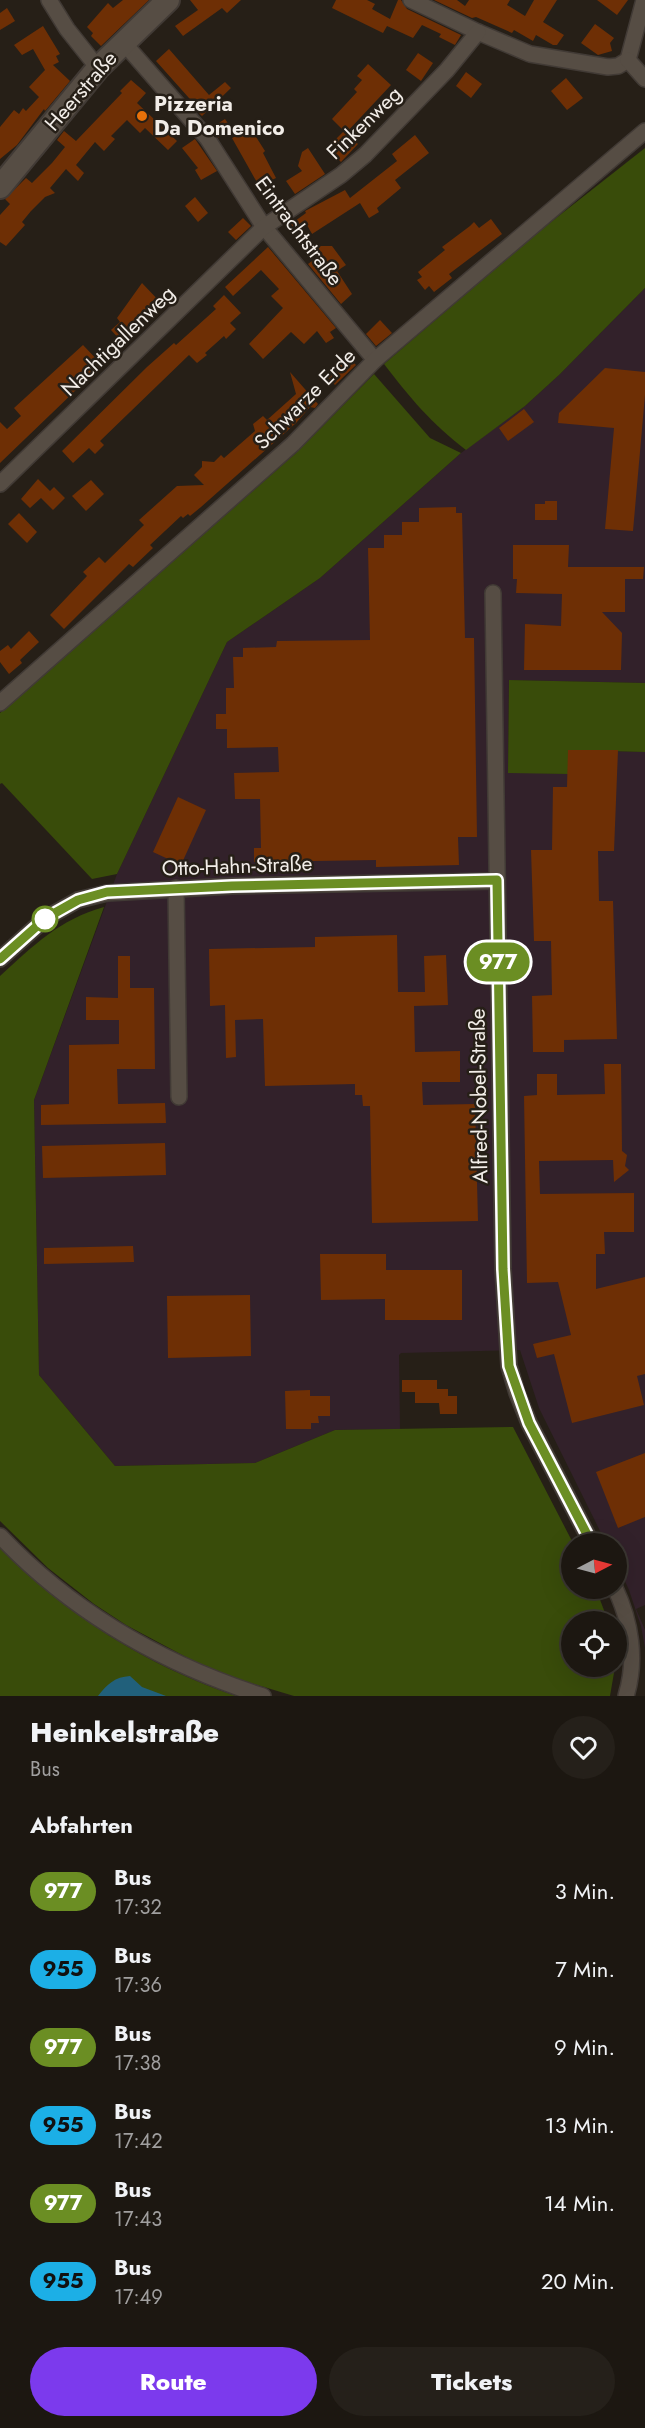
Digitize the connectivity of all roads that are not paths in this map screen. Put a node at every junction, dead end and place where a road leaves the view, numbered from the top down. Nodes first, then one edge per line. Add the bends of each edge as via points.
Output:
1 (49, 0) edge
2 (168, 0) edge
3 (411, 0) edge
4 (644, 0) edge
5 (478, 32) junction
6 (123, 42) junction
7 (628, 60) junction
8 (98, 68) junction
9 (645, 79) edge
10 (645, 131) edge
11 (0, 187) edge
12 (264, 227) junction
13 (375, 360) junction
14 (0, 484) edge
15 (494, 593) dead end
16 (0, 703) edge
17 (497, 880) junction
18 (176, 888) junction
19 (0, 959) edge
20 (179, 1097) dead end
21 (586, 1533) edge
22 (0, 1536) edge
23 (619, 1599) edge
24 (263, 1696) edge
25 (626, 1696) edge

1 - 8 street
2 - 6 main road, Heerstraße
3 - 5 street
4 - 7 street
5 - 7 street via 530,54 608,67
5 - 12 street, Finkenweg via 447,70 341,175
6 - 8 main road, Heerstraße
6 - 12 street, Eintrachtstraße via 207,138
7 - 9 street
8 - 11 main road, Heerstraße
10 - 13 street, Schwarze Erde
12 - 13 street, Eintrachtstraße
12 - 14 street, Nachtigallenweg
13 - 16 street, Schwarze Erde via 293,444
15 - 17 street, Alfred-Nobel-Straße
17 - 18 street, Otto-Hahn-Straße
17 - 21 street, Alfred-Nobel-Straße via 503,1269 509,1366 529,1423
18 - 19 street, Otto-Hahn-Straße via 107,892 78,900 46,918
18 - 20 street
22 - 24 street via 61,1592 124,1636 188,1669
23 - 25 street via 628,1622 632,1654

